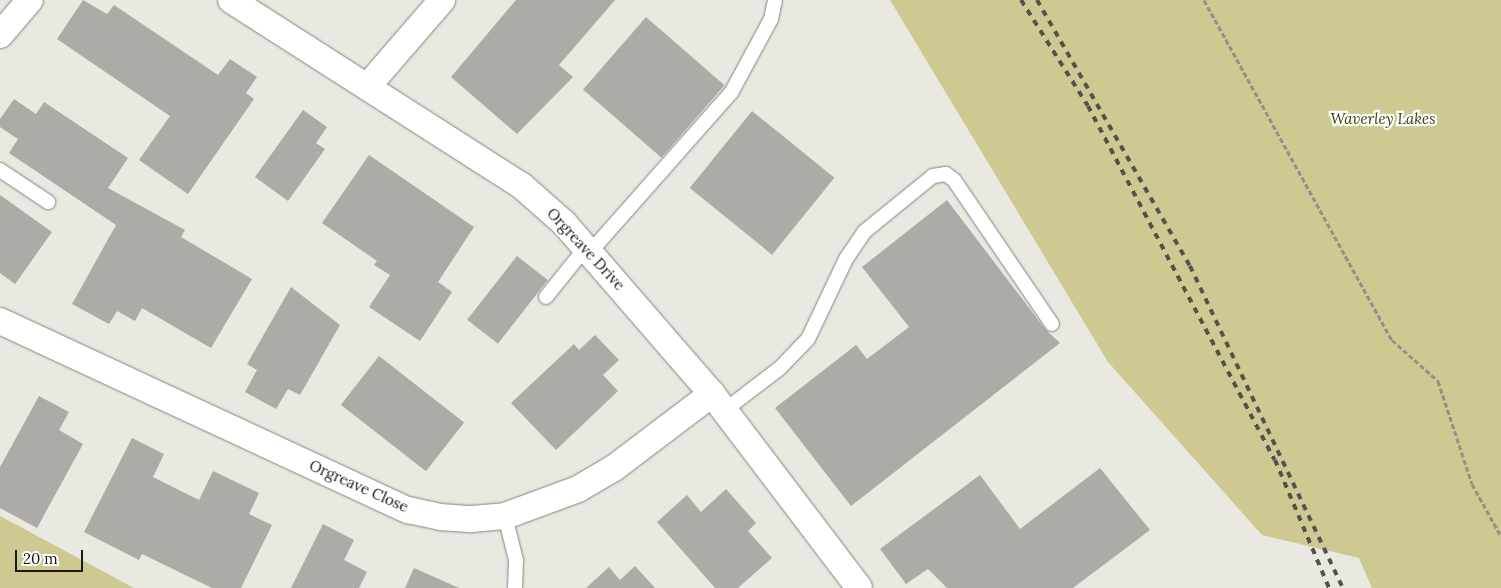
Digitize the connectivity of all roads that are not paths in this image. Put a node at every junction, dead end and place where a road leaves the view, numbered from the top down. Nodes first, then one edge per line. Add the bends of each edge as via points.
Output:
1 (30, 0) edge
2 (231, 0) edge
3 (442, 0) edge
4 (776, 0) edge
5 (0, 35) edge
6 (367, 87) junction
7 (0, 170) edge
8 (48, 202) dead end
9 (589, 248) junction
10 (546, 297) dead end
11 (0, 321) edge
12 (1052, 324) dead end
13 (719, 402) junction
14 (505, 516) junction
15 (515, 588) edge
16 (859, 588) edge

1 - 5 street
2 - 6 street, Orgreave Drive
3 - 6 street
4 - 9 lane via 771,19 731,92
6 - 9 street, Orgreave Drive via 522,186
7 - 8 lane
9 - 10 lane
9 - 13 street, Orgreave Drive
11 - 14 street, Orgreave Close via 408,510 464,519
12 - 13 lane via 954,180 946,174 933,176 864,232 846,259 808,339 780,368
13 - 14 street, Orgreave Close via 578,489
13 - 16 street, Orgreave Drive
14 - 15 lane via 516,560

